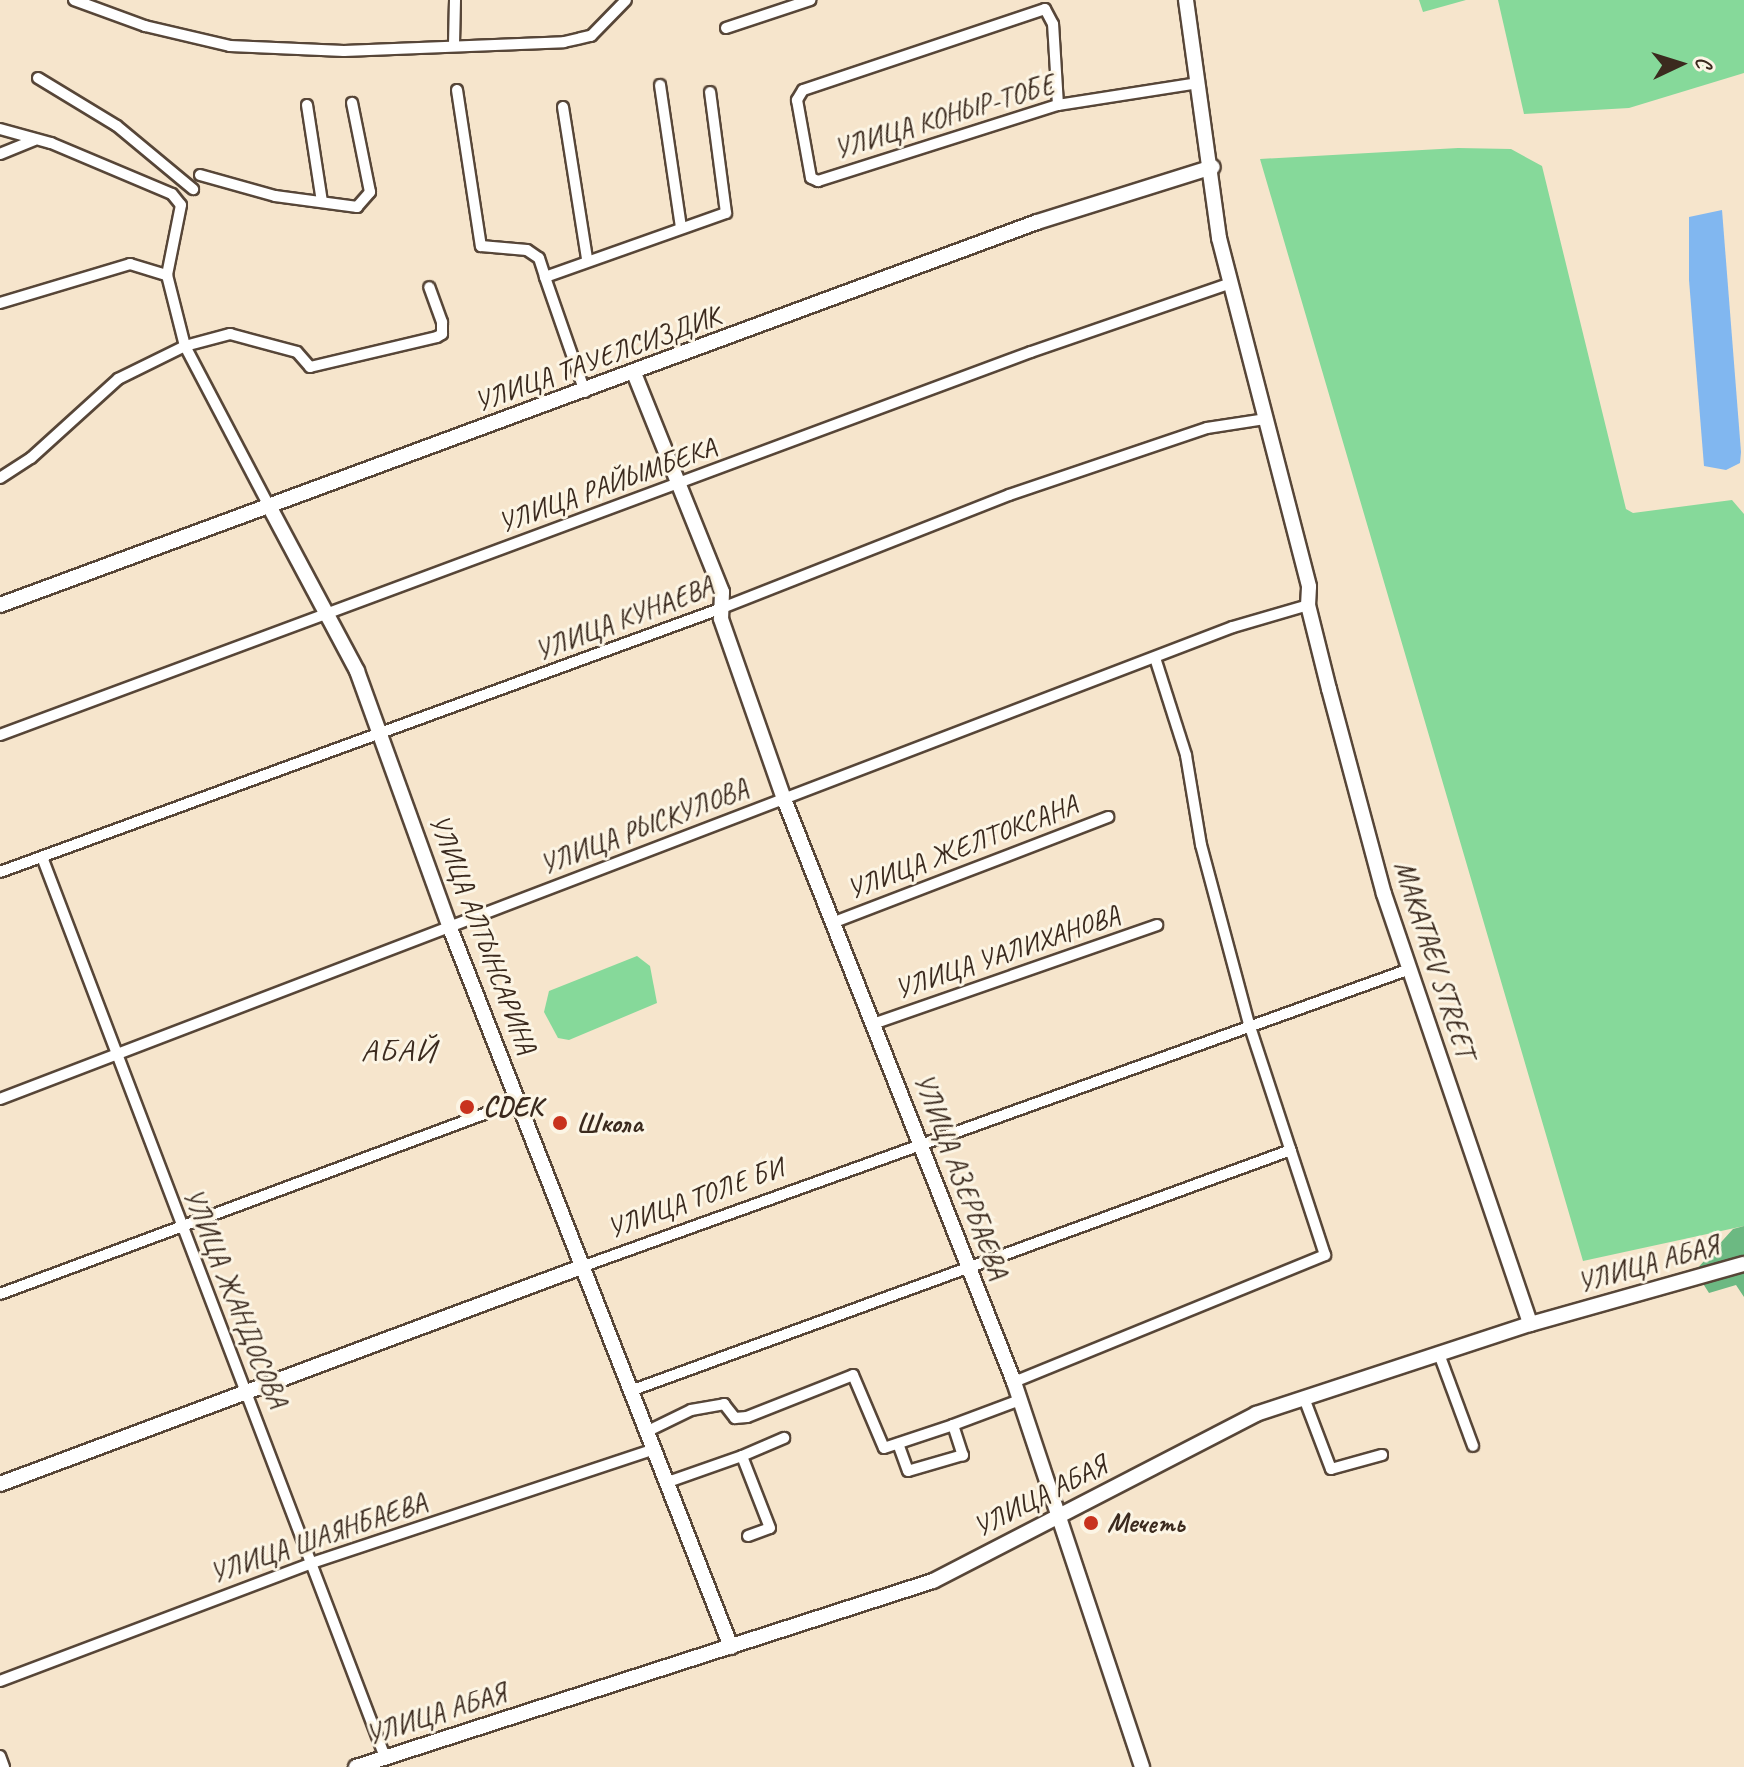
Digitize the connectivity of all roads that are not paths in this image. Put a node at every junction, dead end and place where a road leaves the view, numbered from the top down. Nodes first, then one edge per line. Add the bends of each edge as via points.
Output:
1 (74, 0) edge
2 (455, 0) edge
3 (626, 0) edge
4 (810, 0) edge
5 (1186, 0) edge
6 (726, 28) dead end
7 (454, 44) junction
8 (38, 78) dead end
9 (1198, 83) junction
10 (660, 85) dead end
11 (457, 90) dead end
12 (710, 92) dead end
13 (352, 103) dead end
14 (307, 105) dead end
15 (1058, 105) junction
16 (563, 107) dead end
17 (0, 129) edge
18 (34, 140) junction
19 (0, 154) edge
20 (1213, 167) junction
21 (200, 175) dead end
22 (193, 189) dead end
23 (322, 202) junction
24 (681, 227) junction
25 (587, 259) junction
26 (167, 275) junction
27 (545, 277) junction
28 (1231, 283) junction
29 (429, 287) dead end
30 (0, 303) edge
31 (185, 346) junction
32 (634, 373) junction
33 (585, 392) junction
34 (1266, 419) junction
35 (0, 478) edge
36 (677, 485) junction
37 (269, 506) junction
38 (0, 605) edge
39 (1308, 605) junction
40 (722, 608) junction
41 (328, 613) junction
42 (1155, 658) junction
43 (0, 735) edge
44 (380, 735) junction
45 (784, 799) junction
46 (1108, 817) dead end
47 (42, 857) junction
48 (0, 872) edge
49 (832, 923) junction
50 (1157, 925) dead end
51 (450, 928) junction
52 (1410, 969) junction
53 (873, 1024) junction
54 (1249, 1024) junction
55 (116, 1055) junction
56 (0, 1099) edge
57 (519, 1101) junction
58 (921, 1144) junction
59 (1291, 1150) junction
60 (179, 1227) junction
61 (1744, 1264) edge
62 (584, 1266) junction
63 (969, 1267) junction
64 (0, 1294) edge
65 (1530, 1324) junction
66 (1439, 1354) junction
67 (1014, 1382) junction
68 (633, 1390) junction
69 (247, 1392) junction
70 (1304, 1398) junction
71 (1020, 1400) junction
72 (953, 1425) junction
73 (648, 1431) junction
74 (784, 1438) dead end
75 (898, 1444) junction
76 (1473, 1446) dead end
77 (655, 1449) junction
78 (1382, 1455) dead end
79 (742, 1456) junction
80 (668, 1482) junction
81 (0, 1484) edge
82 (1057, 1518) junction
83 (748, 1536) dead end
84 (312, 1563) junction
85 (731, 1647) junction
86 (0, 1681) edge
87 (0, 1756) edge
88 (385, 1757) junction
89 (4, 1767) edge
90 (356, 1767) edge
91 (1142, 1767) edge

1 - 7 street via 145,26 230,46 344,51
2 - 7 street
3 - 7 street via 591,36 564,42
4 - 6 street
5 - 9 street, MAKATAEV STREET
8 - 22 street via 117,126
9 - 15 street, УЛИЦА КОНЫР-ТОБЕ
9 - 20 street, MAKATAEV STREET
10 - 24 street
11 - 27 street via 481,246 527,250 539,258
12 - 24 street via 726,213
13 - 23 street via 370,192 357,207
14 - 23 street
15 - 15 street, УЛИЦА КОНЫР-ТОБЕ via 818,181 811,178 797,100 803,90 1045,9 1053,24
16 - 25 street
17 - 18 street
18 - 19 street
18 - 26 street via 172,194 181,205
20 - 28 street, MAKATAEV STREET via 1219,238
20 - 32 street, УЛИЦА ТАУЕЛСИЗДИК via 1037,222
21 - 23 street
24 - 25 street
25 - 27 street
26 - 30 street via 130,264
26 - 31 street, УЛИЦА АЛТЫНСАРИНА
27 - 33 street
28 - 34 street, MAKATAEV STREET
28 - 36 street, УЛИЦА РАЙЫМБЕКА
29 - 31 street via 442,334 337,363 310,367 297,352 230,334
31 - 35 street via 118,379 31,458
31 - 37 street, УЛИЦА АЛТЫНСАРИНА
32 - 33 street, УЛИЦА ТАУЕЛСИЗДИК
32 - 36 street, УЛИЦА АЗЕРБАЕВА
33 - 37 street, УЛИЦА ТАУЕЛСИЗДИК
34 - 39 street, MAKATAEV STREET via 1309,587
34 - 40 street, УЛИЦА КУНАЕВА via 1207,428 1009,495
36 - 40 street, УЛИЦА АЗЕРБАЕВА via 722,592
36 - 41 street, УЛИЦА РАЙЫМБЕКА
37 - 38 street, УЛИЦА ТАУЕЛСИЗДИК
37 - 41 street, УЛИЦА АЛТЫНСАРИНА
39 - 42 street, УЛИЦА РЫСКУЛОВА
39 - 52 street, MAKATAEV STREET via 1384,894
40 - 44 street, УЛИЦА КУНАЕВА
40 - 45 street, УЛИЦА АЗЕРБАЕВА
41 - 43 street, УЛИЦА РАЙЫМБЕКА
41 - 44 street, УЛИЦА АЛТЫНСАРИНА
42 - 45 street, УЛИЦА РЫСКУЛОВА
42 - 54 street via 1186,755 1201,845
44 - 47 street, УЛИЦА КУНАЕВА
44 - 51 street, УЛИЦА АЛТЫНСАРИНА
45 - 49 street, УЛИЦА АЗЕРБАЕВА
45 - 51 street, УЛИЦА РЫСКУЛОВА
46 - 49 street, УЛИЦА ЖЕЛТОКСАНА
47 - 48 street, УЛИЦА КУНАЕВА
47 - 55 street, УЛИЦА ЖАНДОСОВА
49 - 53 street, УЛИЦА АЗЕРБАЕВА
50 - 53 street, УЛИЦА УАЛИХАНОВА
51 - 55 street, УЛИЦА РЫСКУЛОВА
51 - 57 street, УЛИЦА АЛТЫНСАРИНА
52 - 54 street, УЛИЦА ТОЛЕ БИ
52 - 65 street, MAKATAEV STREET
53 - 58 street, УЛИЦА АЗЕРБАЕВА
54 - 58 street, УЛИЦА ТОЛЕ БИ
54 - 59 street
55 - 56 street, УЛИЦА РЫСКУЛОВА
55 - 60 street, УЛИЦА ЖАНДОСОВА
57 - 60 street
57 - 62 street, УЛИЦА АЛТЫНСАРИНА
58 - 62 street, УЛИЦА ТОЛЕ БИ
58 - 63 street, УЛИЦА АЗЕРБАЕВА
59 - 63 street
59 - 67 street via 1325,1255
60 - 64 street
60 - 69 street, УЛИЦА ЖАНДОСОВА
61 - 65 street, УЛИЦА АБАЯ
62 - 68 street, УЛИЦА АЛТЫНСАРИНА
62 - 69 street, УЛИЦА ТОЛЕ БИ
63 - 67 street, УЛИЦА АЗЕРБАЕВА
63 - 68 street
65 - 66 street, УЛИЦА АБАЯ
66 - 70 street, УЛИЦА АБАЯ
66 - 76 street
67 - 71 street, УЛИЦА АЗЕРБАЕВА
68 - 73 street, УЛИЦА АЛТЫНСАРИНА
69 - 81 street, УЛИЦА ТОЛЕ БИ
69 - 84 street, УЛИЦА ЖАНДОСОВА
70 - 78 street via 1331,1469
70 - 82 street, УЛИЦА АБАЯ via 1256,1414
71 - 72 street
71 - 82 street, УЛИЦА АЗЕРБАЕВА
72 - 75 street
72 - 75 street via 963,1455 908,1471
73 - 75 street via 691,1410 724,1404 735,1418 747,1417 853,1375 879,1444
73 - 77 street, УЛИЦА АЛТЫНСАРИНА
74 - 79 street
77 - 80 street, УЛИЦА АЛТЫНСАРИНА
77 - 84 street, УЛИЦА ШАЯНБАЕВА
79 - 80 street
79 - 83 street via 770,1528
80 - 85 street, УЛИЦА АЛТЫНСАРИНА
82 - 85 street, УЛИЦА АБАЯ via 933,1581
82 - 91 street, УЛИЦА АЗЕРБАЕВА
84 - 86 street, УЛИЦА ШАЯНБАЕВА
84 - 88 street, УЛИЦА ЖАНДОСОВА
85 - 88 street, УЛИЦА АБАЯ
87 - 89 street
88 - 90 street, УЛИЦА АБАЯ

